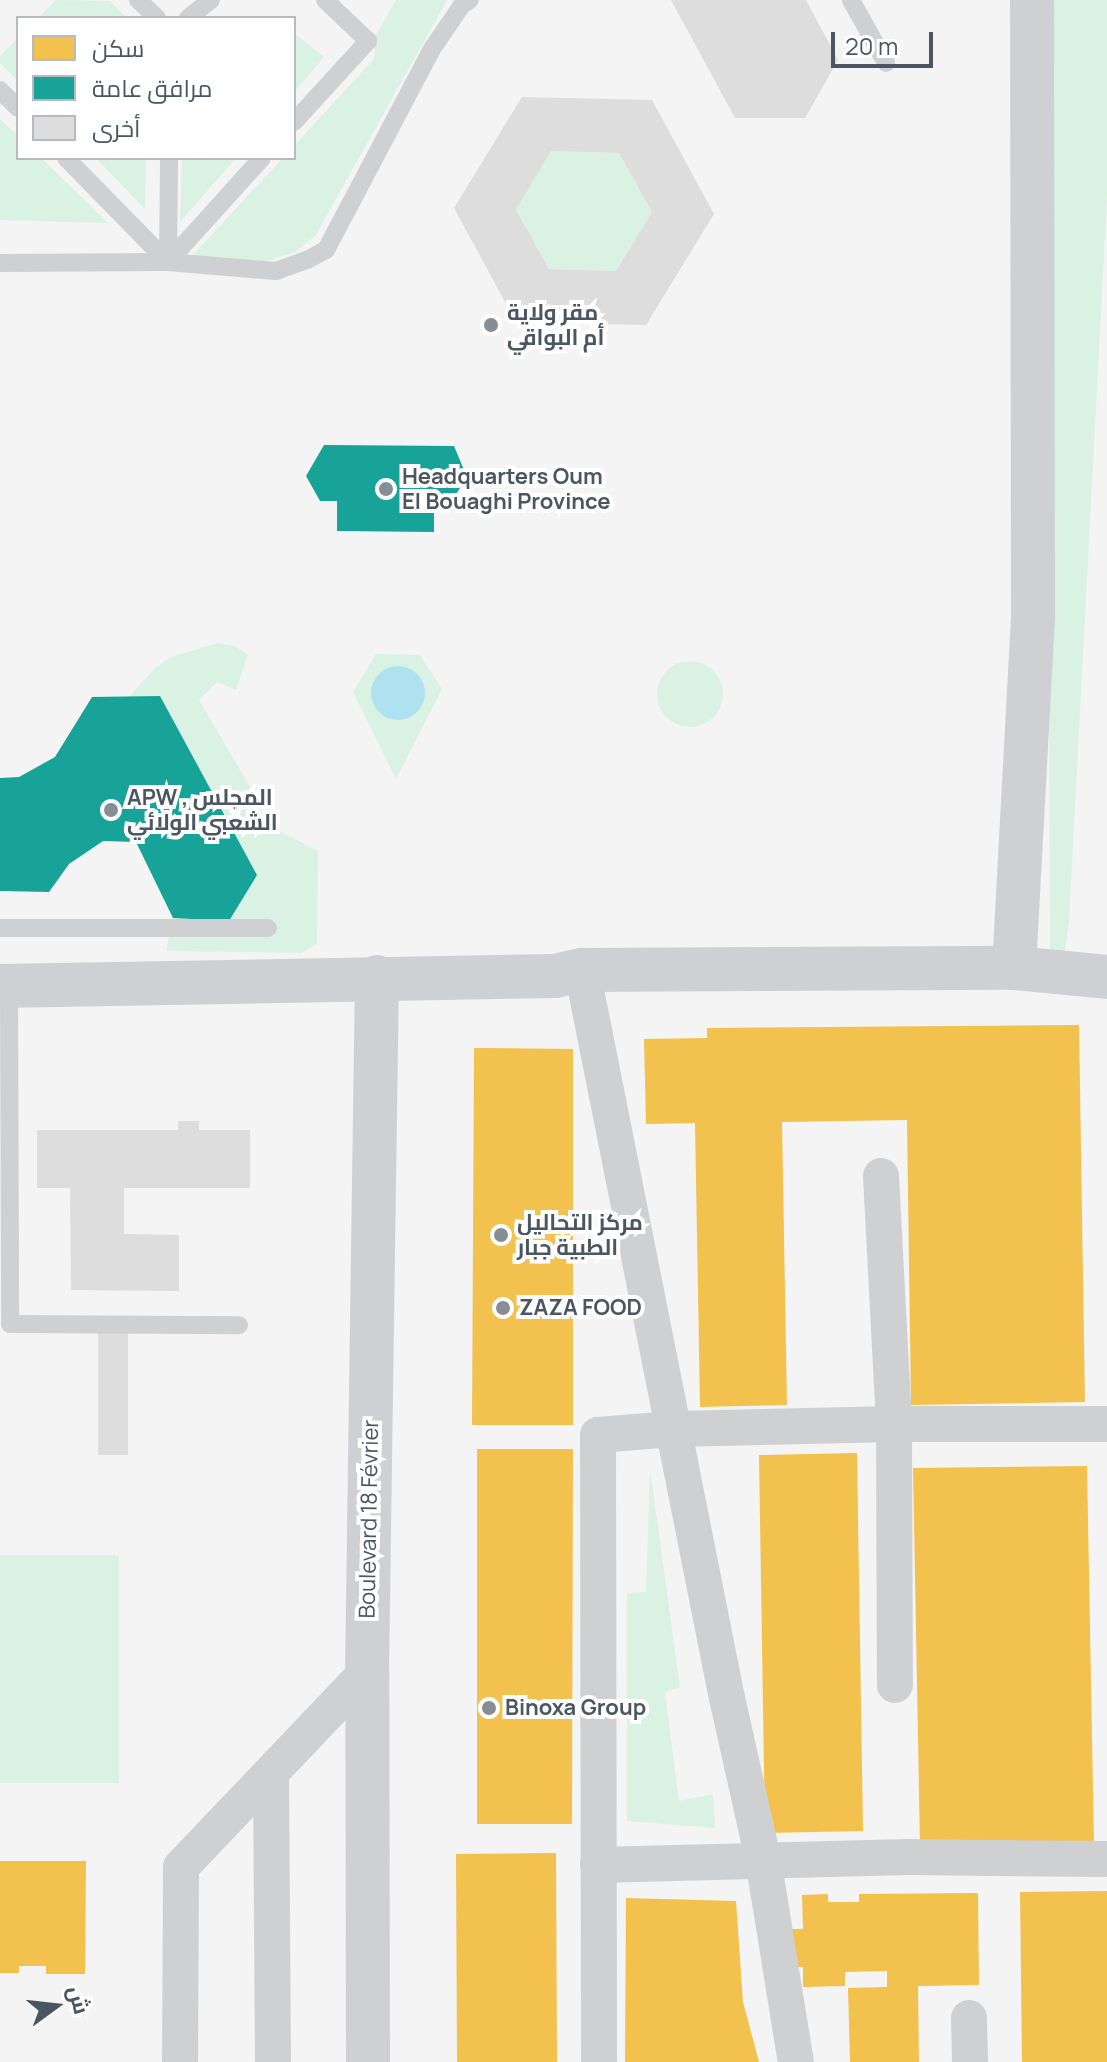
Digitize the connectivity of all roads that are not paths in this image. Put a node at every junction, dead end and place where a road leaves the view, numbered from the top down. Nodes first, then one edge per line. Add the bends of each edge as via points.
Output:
1 (138, 0) edge
2 (211, 0) edge
3 (325, 0) edge
4 (470, 0) edge
5 (851, 0) edge
6 (1032, 0) edge
7 (155, 16) edge
8 (191, 16) edge
9 (886, 63) dead end
10 (0, 90) edge
11 (16, 106) edge
12 (296, 120) edge
13 (68, 160) edge
14 (169, 160) edge
15 (260, 160) edge
16 (168, 262) junction
17 (0, 263) edge
18 (0, 928) edge
19 (268, 928) dead end
20 (1014, 968) junction
21 (582, 970) junction
22 (377, 977) junction
23 (1107, 977) edge
24 (5, 986) edge
25 (881, 1176) dead end
26 (239, 1325) dead end
27 (894, 1424) junction
28 (1107, 1424) edge
29 (673, 1429) junction
30 (367, 1672) junction
31 (895, 1685) dead end
32 (271, 1775) junction
33 (763, 1859) junction
34 (1107, 1859) edge
35 (598, 1865) junction
36 (969, 2018) dead end
37 (180, 2062) edge
38 (273, 2062) edge
39 (368, 2062) edge
40 (599, 2062) edge
41 (796, 2062) edge
42 (970, 2062) edge

1 - 7 lane
2 - 8 lane
3 - 12 lane via 368,41
4 - 16 lane via 432,49 326,250 276,271
5 - 9 lane
6 - 20 main road via 1033,617
10 - 11 lane
13 - 16 lane
14 - 16 lane
15 - 16 lane
16 - 17 lane
18 - 19 lane
20 - 21 main road
20 - 23 main road
21 - 22 main road via 555,976
21 - 29 street
22 - 24 main road
22 - 30 main road, Boulevard 18 Février
24 - 26 lane via 10,1324
25 - 27 street
27 - 28 street
27 - 29 street
27 - 31 street
29 - 33 street
29 - 35 street via 598,1435
30 - 32 street
30 - 39 main road, Boulevard 18 Février
32 - 37 street via 181,1867
32 - 38 street
33 - 34 street
33 - 35 street
33 - 41 street
35 - 40 street
36 - 42 street

